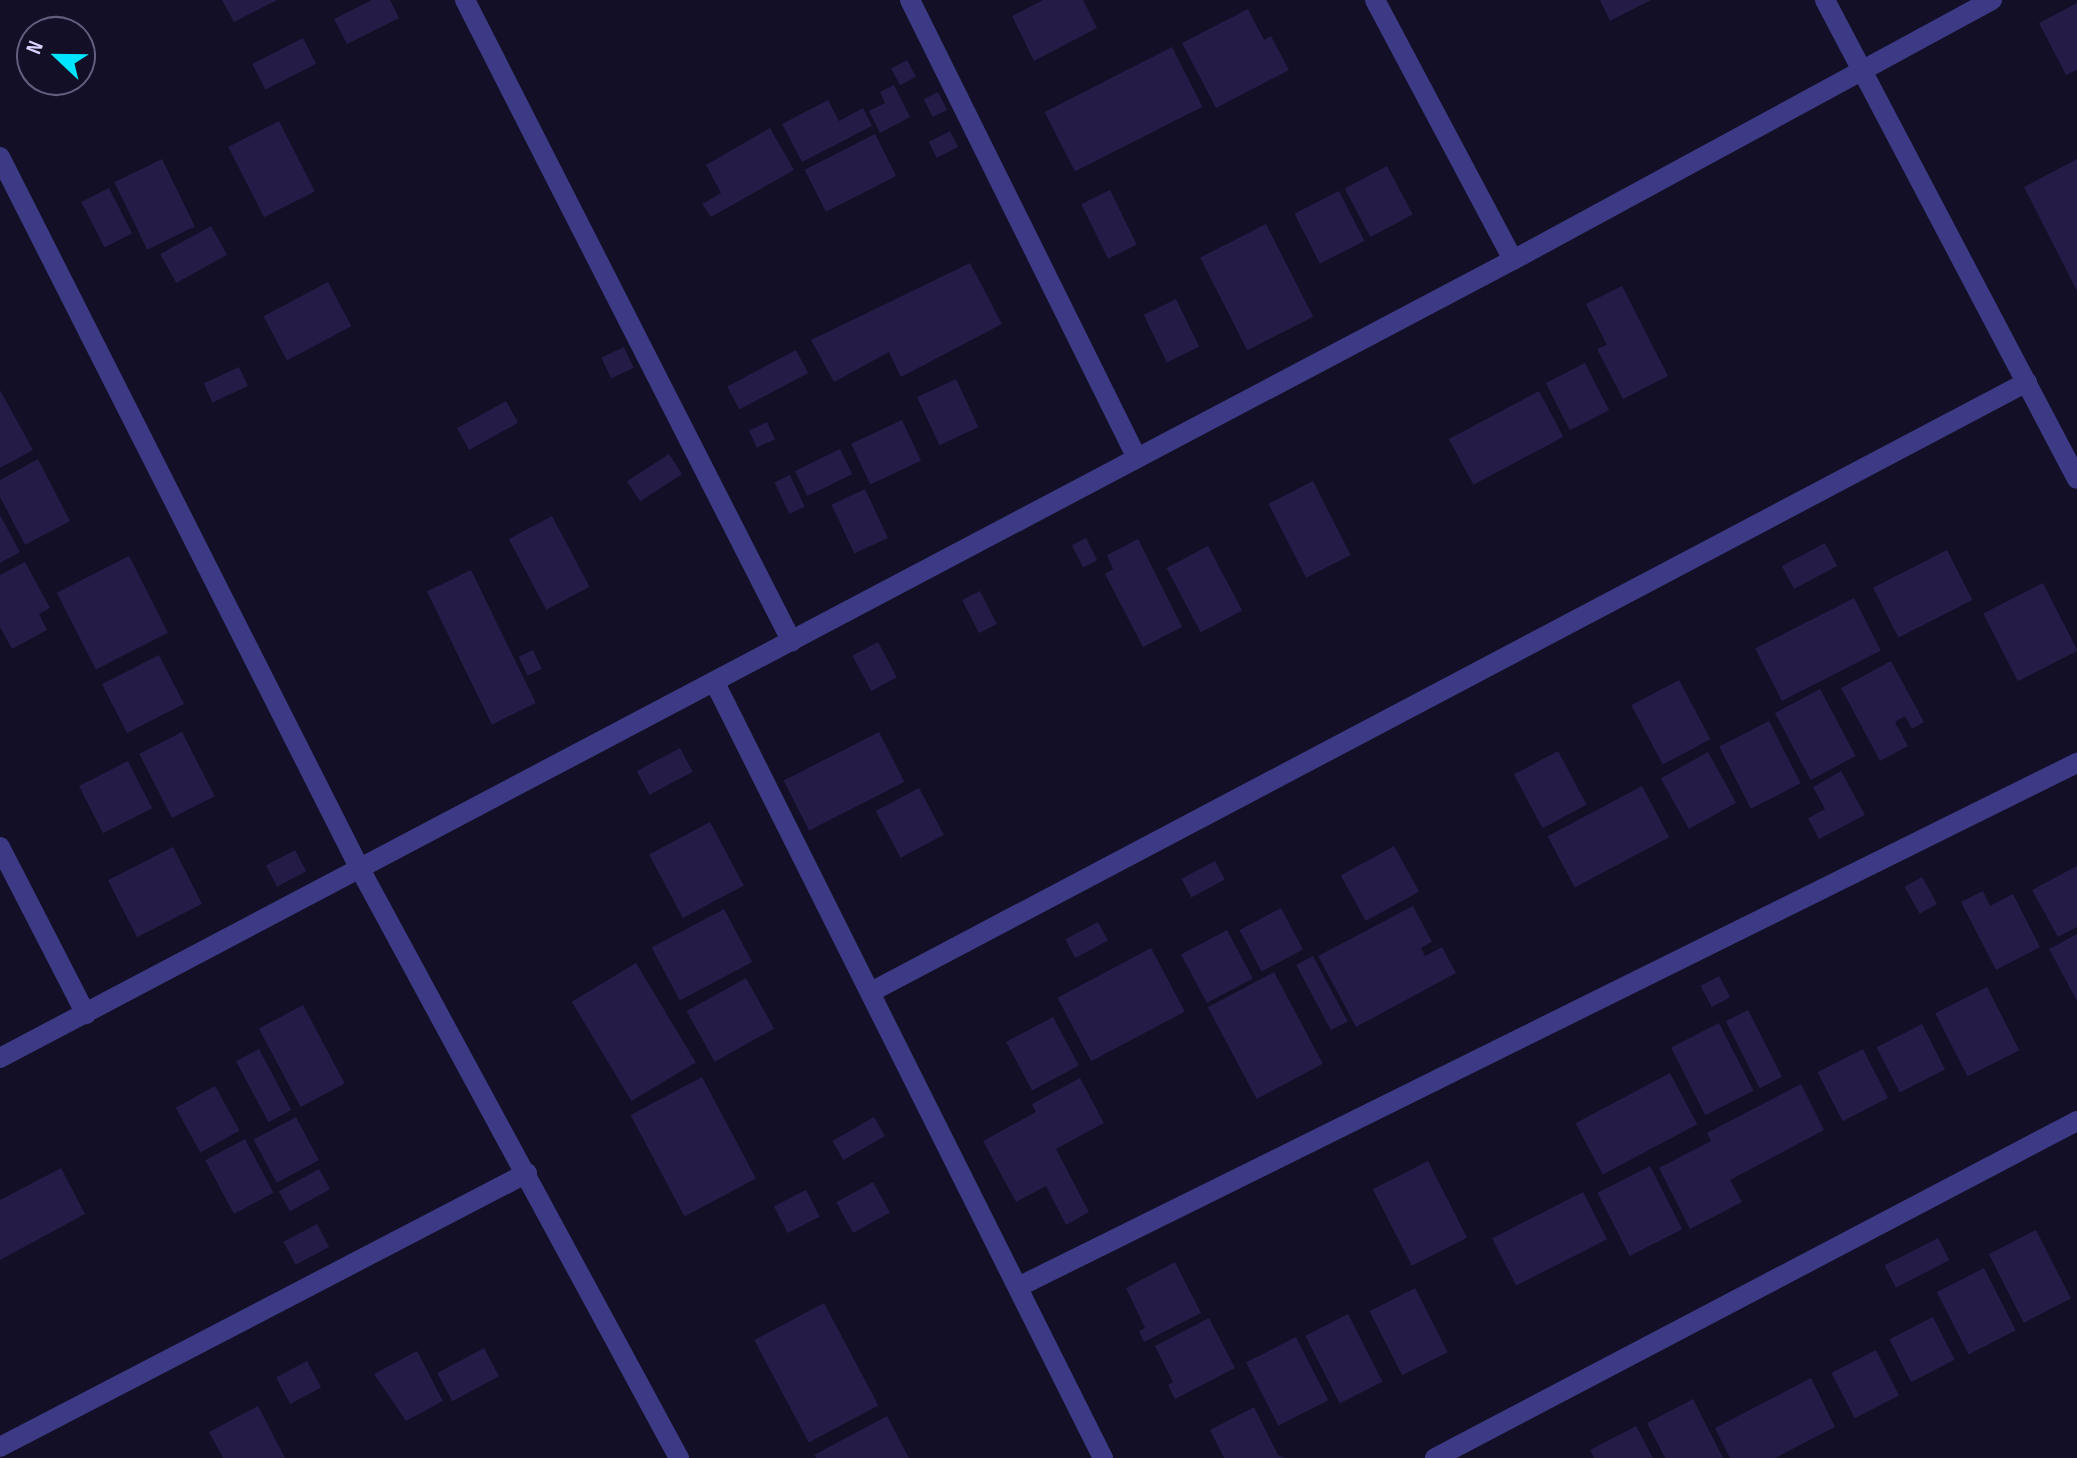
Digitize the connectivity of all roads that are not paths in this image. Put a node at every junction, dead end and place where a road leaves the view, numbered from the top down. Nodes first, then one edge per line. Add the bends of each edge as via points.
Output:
1 (465, 0) edge
2 (910, 0) edge
3 (1375, 0) edge
4 (1825, 0) edge
5 (1992, 0) edge
6 (1863, 69) junction
7 (0, 157) edge
8 (1513, 260) junction
9 (2027, 382) junction
10 (1137, 458) junction
11 (2077, 479) edge
12 (792, 642) junction
13 (715, 683) junction
14 (2077, 763) edge
15 (0, 847) edge
16 (360, 869) junction
17 (871, 992) junction
18 (86, 1014) junction
19 (0, 1058) edge
20 (2077, 1121) edge
21 (527, 1173) junction
22 (1018, 1287) junction
23 (0, 1447) edge
24 (673, 1456) edge
25 (1103, 1458) edge
26 (1435, 1458) edge

1 - 12 street
2 - 10 street
3 - 8 street
4 - 6 street
5 - 6 street
6 - 8 street
6 - 9 street
7 - 16 street
8 - 10 street
9 - 11 street
9 - 17 street
10 - 12 street
12 - 13 street
13 - 16 street
13 - 17 street
14 - 22 street
15 - 18 street
16 - 18 street
16 - 21 street
17 - 22 street
18 - 19 street
20 - 26 street
21 - 23 street
21 - 24 street
22 - 25 street

